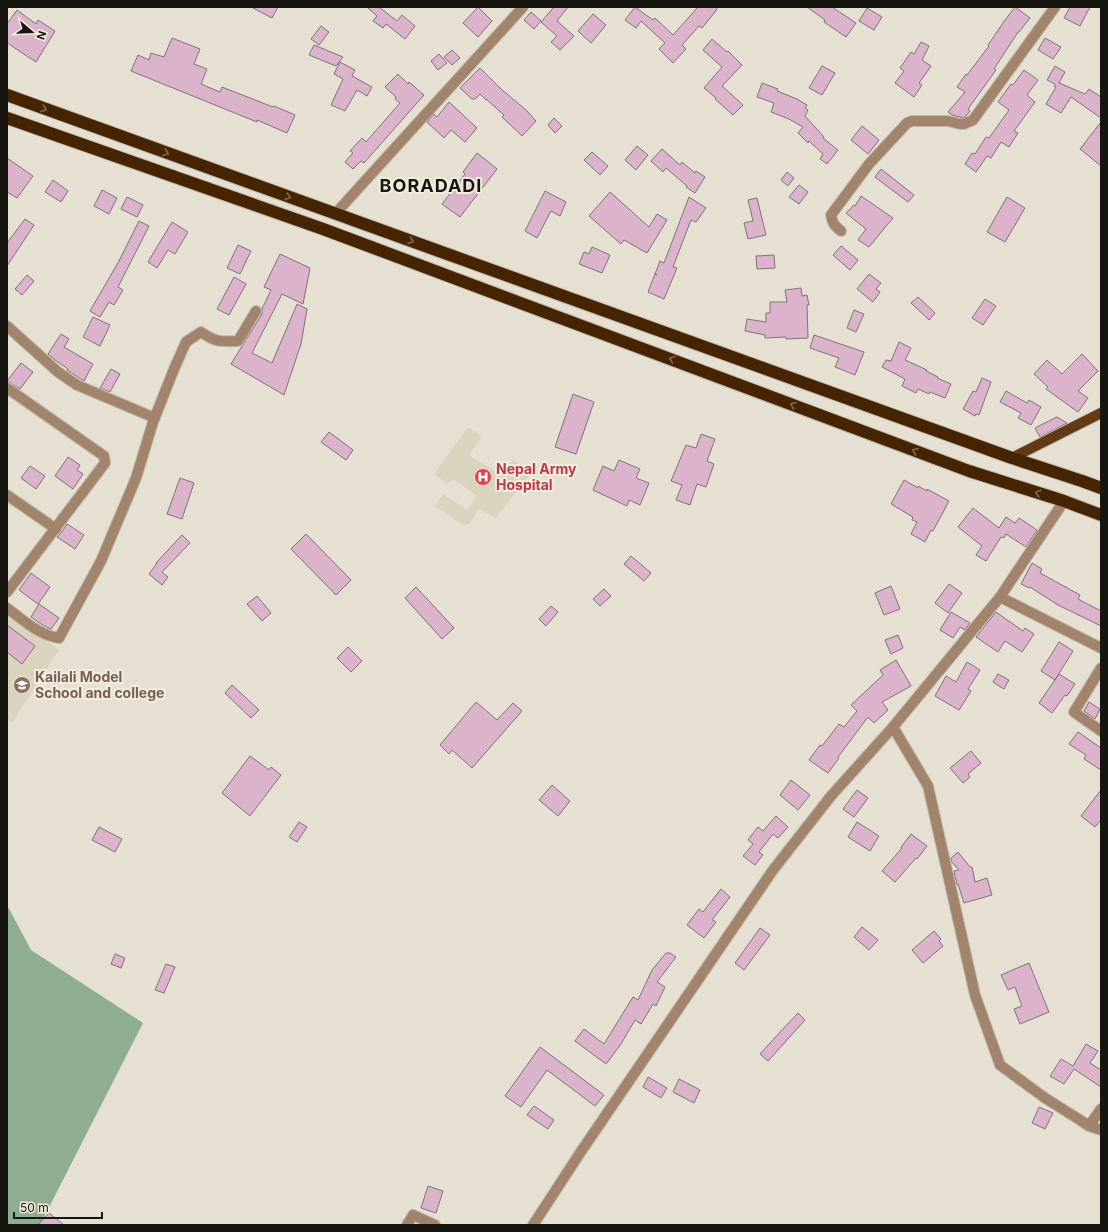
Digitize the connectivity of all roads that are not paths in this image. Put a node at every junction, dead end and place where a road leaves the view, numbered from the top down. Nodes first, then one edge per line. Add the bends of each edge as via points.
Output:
1 (523, 7) edge
2 (1056, 7) edge
3 (7, 95) edge
4 (7, 118) edge
5 (335, 214) junction
6 (841, 231) dead end
7 (256, 311) dead end
8 (7, 326) edge
9 (7, 388) edge
10 (1101, 413) edge
11 (155, 418) junction
12 (1012, 458) junction
13 (1101, 488) edge
14 (7, 495) edge
15 (1064, 501) junction
16 (1101, 515) edge
17 (56, 529) junction
18 (7, 592) edge
19 (1000, 597) junction
20 (7, 608) edge
21 (1101, 648) edge
22 (1101, 668) edge
23 (893, 727) junction
24 (1101, 731) edge
25 (1101, 1109) edge
26 (1089, 1126) junction
27 (1101, 1130) edge
28 (407, 1225) edge
29 (435, 1225) edge
30 (533, 1225) edge

1 - 5 street
2 - 6 street via 973,120 964,124 948,121 907,123 870,164 831,215 835,226
3 -> 5 highway
15 -> 4 highway via 969,471 323,228
5 -> 12 highway
7 - 11 street via 238,341 221,342 201,332 186,342
8 - 11 street via 58,372 77,385
9 - 17 street via 104,456 106,460
10 - 12 main road
11 - 20 street via 136,478 101,561 59,638 41,633
12 - 13 highway
14 - 17 street
15 - 16 highway
15 - 19 street
17 - 18 street
19 - 21 street
19 - 23 street
22 - 24 street via 1074,712
23 - 26 street via 928,786 975,994 1000,1065
23 - 30 street via 831,796 774,870
25 - 26 street
26 - 27 street
28 - 29 street via 413,1215

